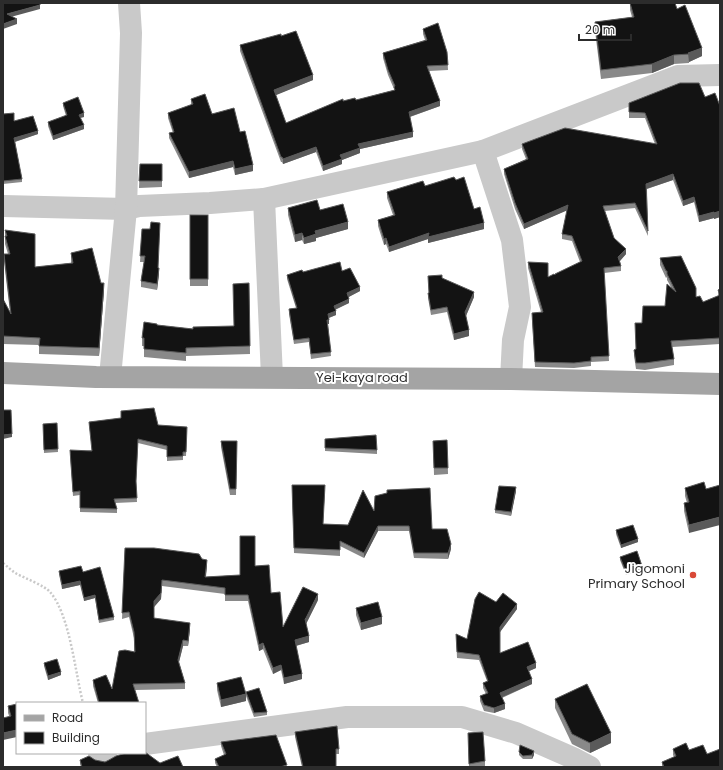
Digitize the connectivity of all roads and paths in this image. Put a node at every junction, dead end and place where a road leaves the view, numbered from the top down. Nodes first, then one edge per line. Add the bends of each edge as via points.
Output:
1 (129, 3) edge
2 (720, 75) edge
3 (483, 151) junction
4 (264, 199) junction
5 (3, 206) edge
6 (126, 209) junction
7 (3, 373) edge
8 (110, 376) junction
9 (272, 377) junction
10 (511, 379) junction
11 (720, 384) edge
12 (3, 563) edge
13 (82, 702) edge
14 (146, 744) edge
15 (590, 767) edge

1 - 6 street via 131,33
2 - 3 street via 678,76
3 - 4 street
3 - 10 street via 512,240 520,307 513,340
4 - 6 street via 139,206
4 - 9 street
5 - 6 street
6 - 8 street
7 - 8 main road, Yei-kaya road
8 - 9 main road, Yei-kaya road
9 - 10 main road, Yei-kaya road
10 - 11 main road, Yei-kaya road
12 - 13 path via 49,591 61,611
14 - 15 street via 347,717 462,717 516,733

